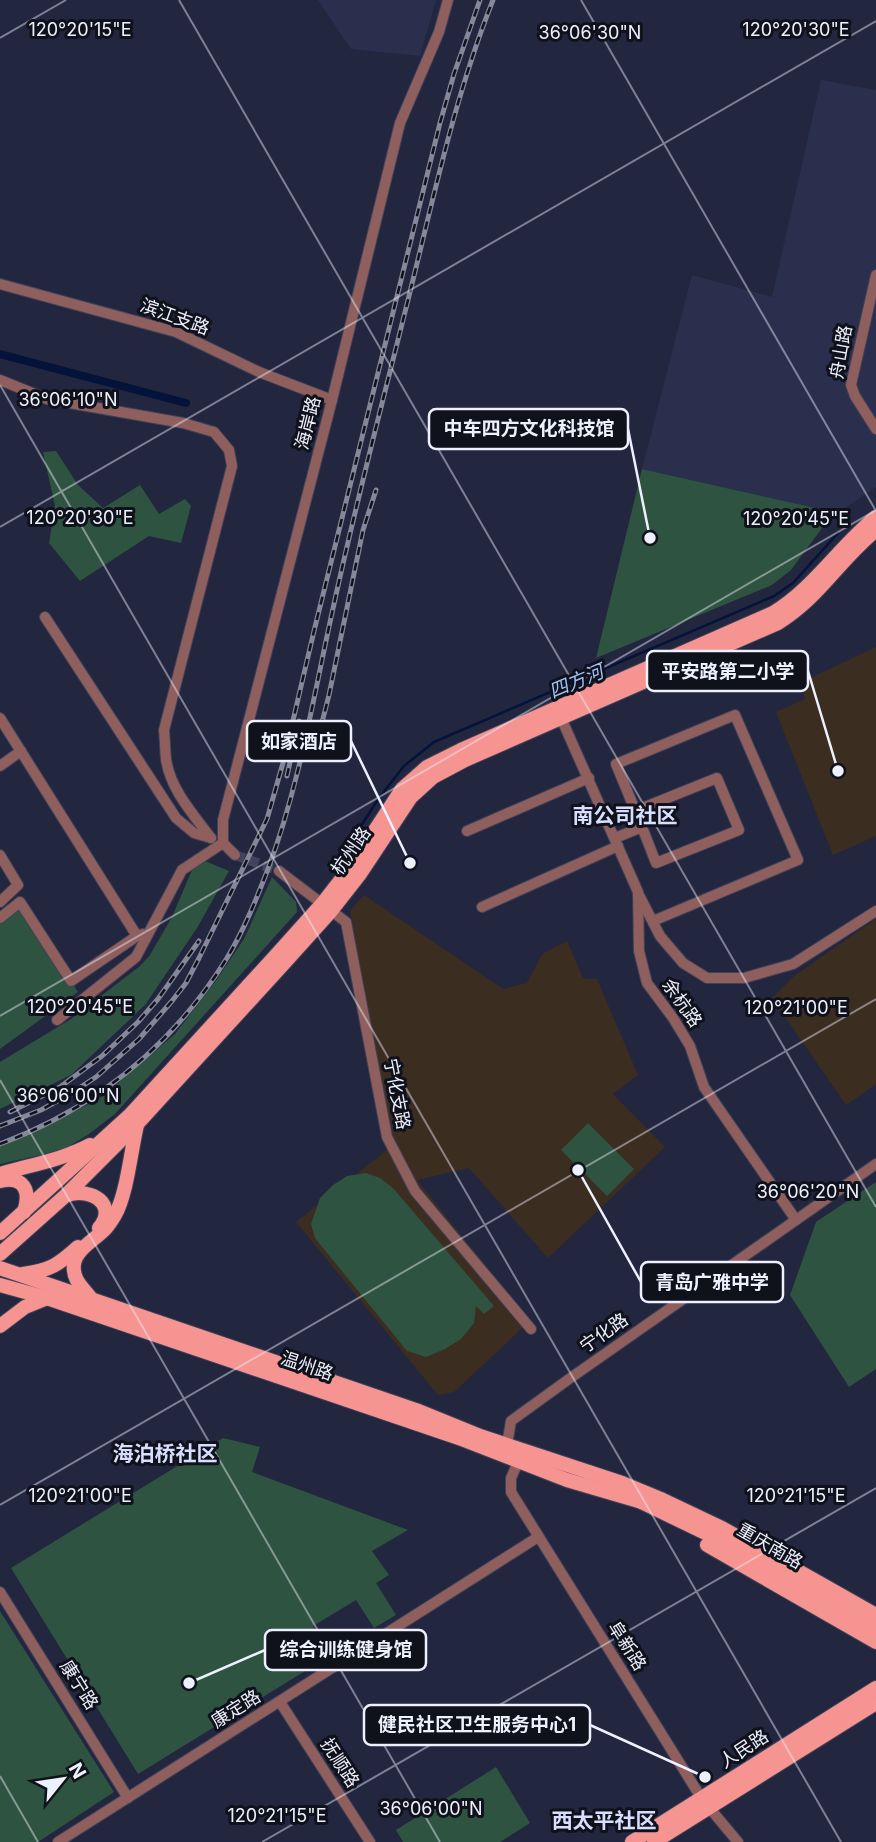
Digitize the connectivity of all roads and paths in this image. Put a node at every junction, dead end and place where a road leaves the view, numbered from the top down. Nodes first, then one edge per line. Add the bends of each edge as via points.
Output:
1 (448, 0) edge
2 (876, 275) edge
3 (0, 284) edge
4 (0, 380) edge
5 (332, 400) junction
6 (876, 429) edge
7 (876, 517) edge
8 (876, 530) edge
9 (45, 617) dead end
10 (560, 713) junction
11 (0, 718) edge
12 (21, 751) junction
13 (0, 766) edge
14 (589, 778) junction
15 (635, 811) junction
16 (642, 827) junction
17 (467, 831) dead end
18 (211, 838) junction
19 (616, 842) junction
20 (223, 843) junction
21 (0, 855) edge
22 (235, 855) tunnel mouth
23 (279, 871) tunnel mouth
24 (638, 892) junction
25 (0, 902) edge
26 (482, 907) dead end
27 (326, 908) junction
28 (876, 911) edge
29 (0, 918) edge
30 (653, 921) junction
31 (149, 932) junction
32 (137, 936) junction
33 (57, 1020) dead end
34 (138, 1123) junction
35 (110, 1134) junction
36 (876, 1164) edge
37 (0, 1174) edge
38 (0, 1181) edge
39 (65, 1196) junction
40 (20, 1216) junction
41 (796, 1220) junction
42 (0, 1233) edge
43 (0, 1254) edge
44 (0, 1268) edge
45 (21, 1274) junction
46 (0, 1285) edge
47 (47, 1298) junction
48 (91, 1298) junction
49 (0, 1326) edge
50 (531, 1329) dead end
51 (515, 1451) junction
52 (600, 1490) junction
53 (642, 1502) junction
54 (538, 1537) junction
55 (0, 1592) edge
56 (876, 1615) edge
57 (876, 1629) edge
58 (876, 1642) edge
59 (876, 1688) edge
60 (280, 1702) junction
61 (875, 1705) edge
62 (128, 1798) junction
63 (705, 1803) junction
64 (368, 1839) edge
65 (58, 1842) edge
66 (354, 1842) edge
67 (632, 1842) edge
68 (654, 1842) edge
69 (738, 1842) edge

1 - 5 street, 海岸路 via 400,123
2 - 6 street, 舟山路 via 851,385
3 - 5 street, 滨江支路 via 176,332 259,372
4 - 18 street via 47,399 214,432 229,450 232,466 164,730 171,777
5 - 20 street, 海岸路 via 223,820
7 - 10 main road, 杭州路 via 799,596 773,613
8 - 10 main road, 杭州路 via 806,603 778,623
9 - 18 street via 176,818 194,833
10 - 14 street, 余杭路
10 - 27 main road, 杭州路 via 428,767 398,795
11 - 12 street
12 - 13 street
12 - 32 street
14 - 17 street
14 - 19 street, 余杭路
15 - 16 street
15 - 16 street via 717,778 740,830 656,863
15 - 30 street via 616,764 735,715 798,860
16 - 19 street
18 - 20 street
19 - 24 street, 余杭路
19 - 26 street
20 - 22 street
20 - 31 street via 182,870
21 - 25 street via 18,885
23 - 27 street
24 - 30 street
24 - 41 street, 余杭路 via 639,951 647,983 690,1046 704,1087
27 - 34 main road, 杭州路
27 - 35 main road, 杭州路
27 - 50 street, 宁化支路 via 346,922 387,1137 415,1191
28 - 30 street via 793,964 744,978 707,978 683,963
29 - 32 street via 20,902 71,981
31 - 32 street
31 - 33 street via 136,957
34 - 39 main road, 杭州路
34 - 48 main road via 117,1212 74,1261 74,1276
35 - 37 main road via 76,1152
35 - 40 main road, 杭州路
36 - 41 street, 宁化路
38 - 40 main road via 15,1180 23,1186 27,1196
39 - 43 main road, 杭州路
39 - 45 main road via 94,1194 104,1208 103,1223 60,1263
40 - 42 main road, 杭州路
41 - 51 street, 宁化路 via 511,1421
44 - 45 main road, 温州路
45 - 48 main road, 温州路
46 - 47 main road, 温州路
47 - 49 main road via 25,1307
47 - 51 main road, 温州路 via 459,1438
48 - 51 main road, 温州路 via 416,1410
51 - 52 main road, 温州路 via 567,1480
51 - 53 main road, 温州路
51 - 54 street, 阜新路 via 511,1492
51 - 56 main road, 温州路 via 663,1500
52 - 53 main road, 温州路
52 - 58 main road, 温州路 via 718,1550
53 - 57 main road, 重庆南路 via 722,1541
54 - 60 street, 康定路
54 - 63 street, 阜新路
55 - 62 street, 康宁路
59 - 63 main road, 人民路
60 - 62 street, 康定路
60 - 64 street, 抚顺路
61 - 63 main road, 人民路
62 - 65 street, 康定路
63 - 67 main road, 人民路
63 - 68 main road, 人民路
63 - 69 street, 阜新路
64 - 66 street

